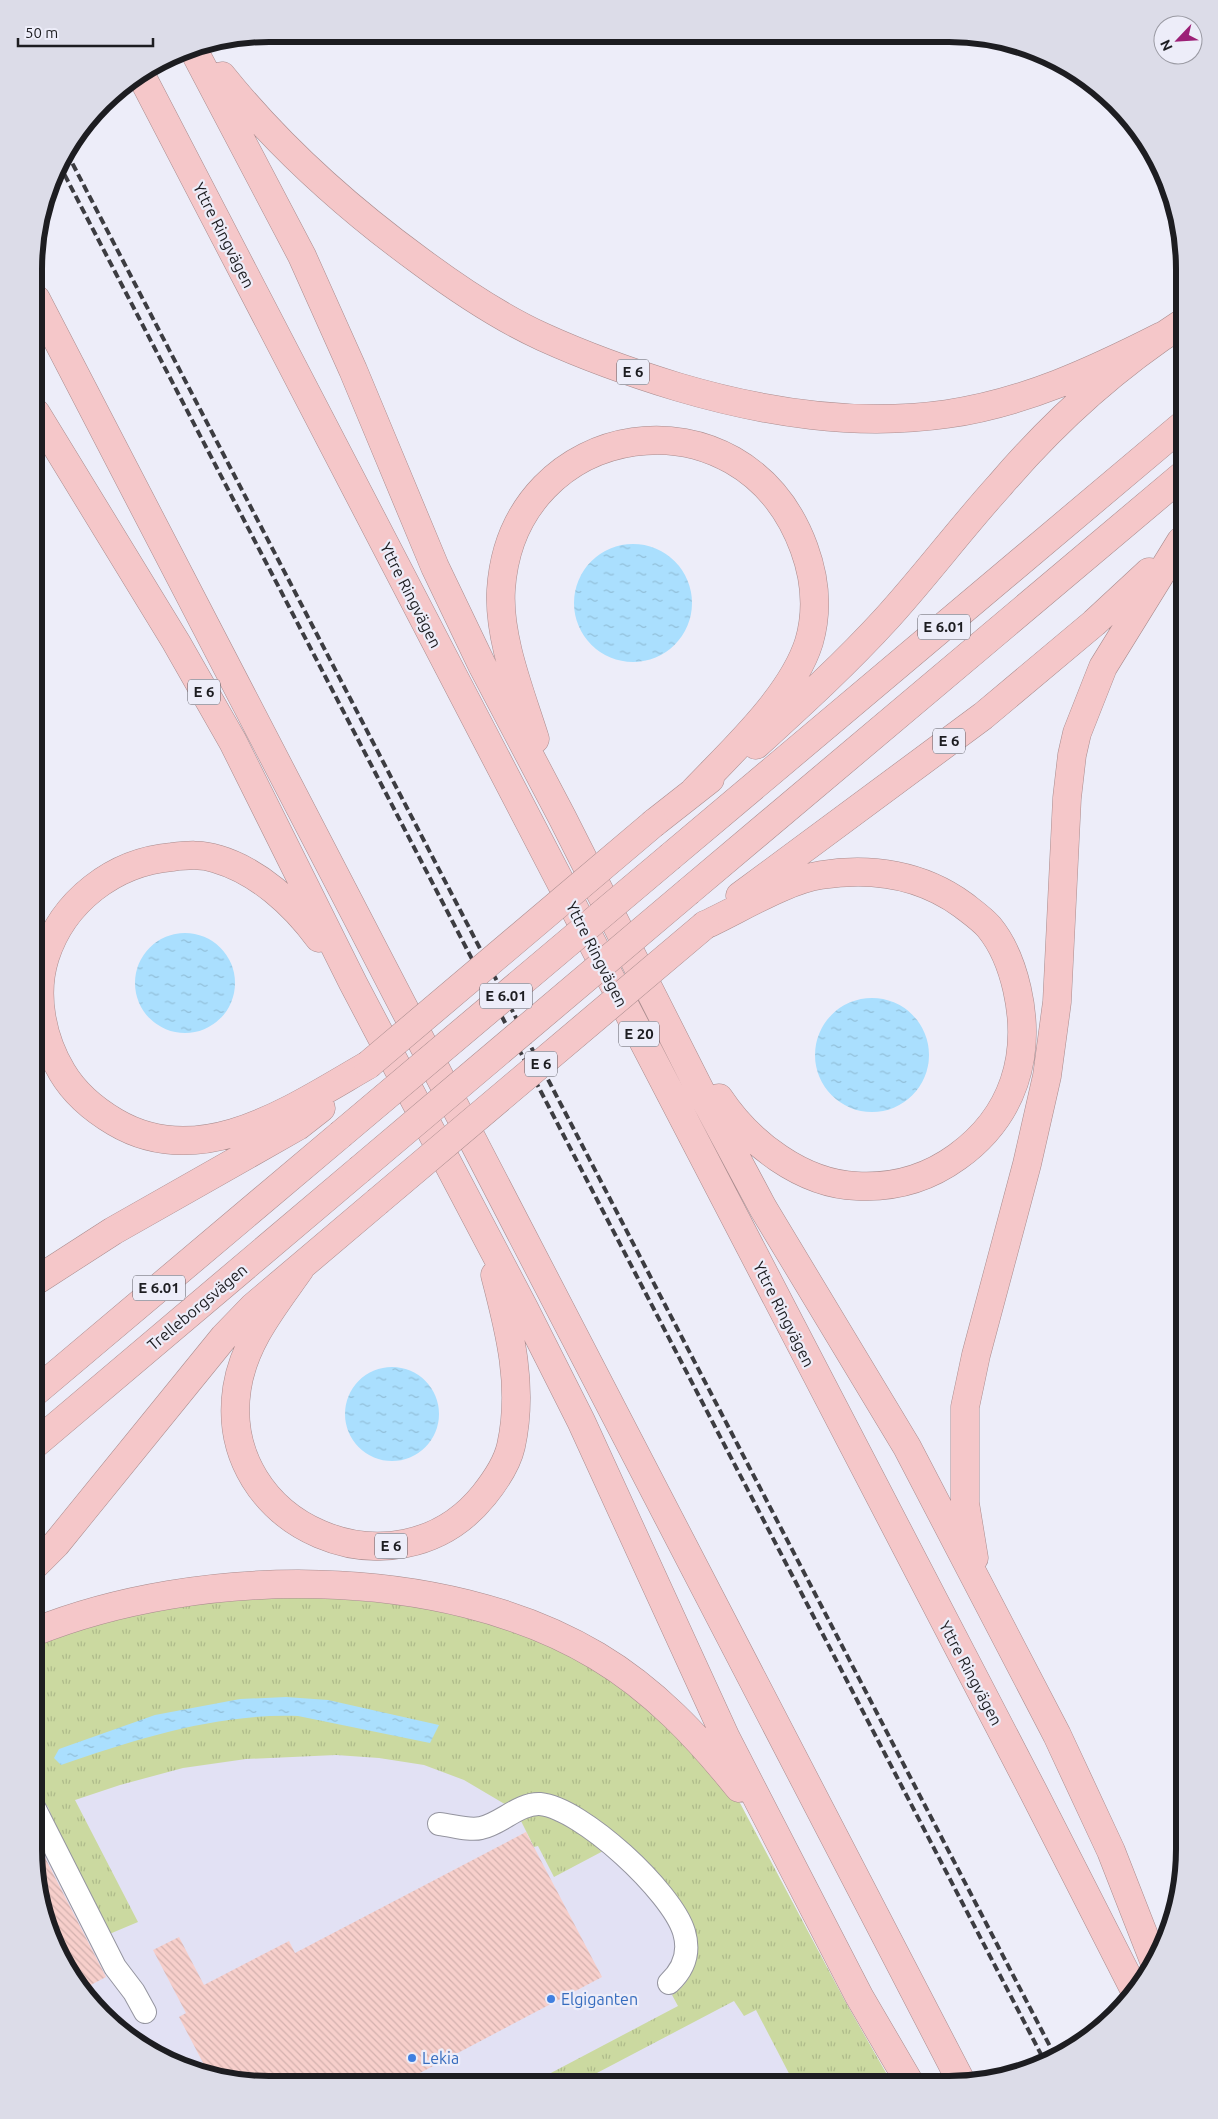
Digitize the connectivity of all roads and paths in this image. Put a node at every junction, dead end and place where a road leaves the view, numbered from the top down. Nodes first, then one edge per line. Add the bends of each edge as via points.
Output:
1 (203, 52) edge
2 (196, 55) edge
3 (144, 80) edge
4 (42, 311) edge
5 (1173, 329) edge
6 (42, 423) edge
7 (1176, 431) edge
8 (1176, 481) edge
9 (1176, 547) edge
10 (1176, 551) edge
11 (694, 791) junction
12 (562, 817) junction
13 (705, 925) junction
14 (42, 974) edge
15 (352, 983) junction
16 (660, 1009) junction
17 (42, 1016) edge
18 (322, 1099) junction
19 (481, 1226) junction
20 (300, 1269) junction
21 (42, 1277) edge
22 (42, 1386) edge
23 (42, 1438) edge
24 (42, 1558) edge
25 (1000, 1625) junction
26 (42, 1629) edge
27 (42, 1823) edge
28 (439, 1824) dead end
29 (799, 1879) junction
30 (1151, 1952) edge
31 (669, 1983) dead end
32 (1132, 1984) edge
33 (145, 2012) dead end
34 (906, 2076) edge
35 (958, 2076) edge

1 - 5 highway, E 6 via 254,116 307,170 355,213 467,295 541,336 625,369 712,397 777,412 823,418 948,414 1007,401 1064,383
2 - 12 highway via 302,256 435,567
3 - 32 highway, Yttre Ringvägen / E 20
4 - 35 highway
5 - 11 highway via 1112,376 1037,444 887,618 812,694 754,747
6 - 15 highway, E 6 via 172,634 232,742
7 - 22 highway, E 6.01, bridge
8 - 23 highway, Trelleborgsvägen / E 6.01, bridge
9 - 13 highway, E 6 via 1094,623 983,716 825,831
10 - 25 highway via 1103,667 1072,754 1057,1002 1048,1076 965,1407 964,1493 969,1535 974,1559
11 - 12 highway via 745,738 795,674 809,641 815,596 810,565 798,531 787,511 764,484 741,464 714,450 641,439 605,448 581,459 557,476 518,524 504,566 500,591 510,660
11 - 18 highway, bridge via 368,1065
12 - 16 highway
13 - 16 highway via 819,875 888,874 938,889 989,927 1013,970 1023,1033 1022,1054 1011,1093 974,1146 938,1171 891,1185 849,1186 826,1181 784,1161 741,1127
13 - 20 highway, E 6, bridge
14 - 15 highway via 45,958 68,914 92,888 138,862 197,855 234,866 273,889 311,927
15 - 19 highway, E 6
16 - 25 highway via 763,1208 907,1447
17 - 18 highway via 54,1059 79,1095 94,1109 124,1127 158,1139 195,1142 253,1128
18 - 21 highway via 298,1126 113,1231
19 - 20 highway, E 6 via 506,1318 517,1377 517,1406 511,1446 506,1463 492,1485 470,1510 440,1530 392,1546 354,1544 309,1530 268,1497 244,1456 236,1423 237,1388 242,1371 255,1333
19 - 29 highway via 581,1421 726,1738
20 - 24 highway via 253,1307 224,1337
25 - 30 highway via 1057,1735 1111,1851
26 - 29 highway via 122,1604 278,1584 370,1588 446,1599 498,1613 596,1656 659,1701 699,1739 735,1784
27 - 33 lane via 114,1967
28 - 31 lane via 480,1828 538,1804 557,1808 598,1832 648,1877 684,1932 684,1963 679,1974
29 - 34 highway via 859,1996

